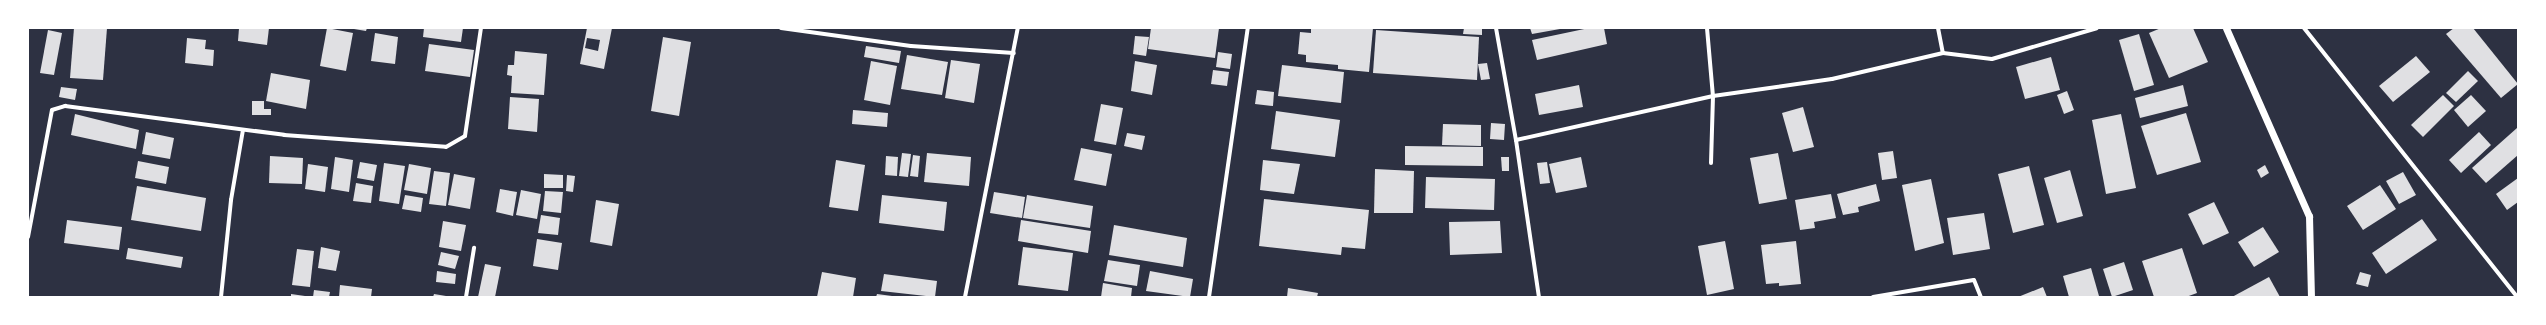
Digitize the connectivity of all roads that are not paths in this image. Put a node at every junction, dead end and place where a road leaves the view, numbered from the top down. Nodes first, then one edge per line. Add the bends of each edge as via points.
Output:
1 (481, 28) edge
2 (781, 28) edge
3 (1018, 28) edge
4 (1248, 28) edge
5 (1496, 28) edge
6 (1707, 28) edge
7 (1938, 28) edge
8 (2097, 28) edge
9 (2226, 28) edge
10 (2304, 28) edge
11 (1014, 53) junction
12 (1943, 53) junction
13 (1713, 96) junction
14 (243, 130) junction
15 (1516, 140) junction
16 (1711, 163) dead end
17 (28, 237) edge
18 (474, 248) dead end
19 (221, 297) edge
20 (466, 297) edge
21 (965, 297) edge
22 (1209, 297) edge
23 (1539, 297) edge
24 (1873, 297) edge
25 (1981, 297) edge
26 (2311, 297) edge
27 (2517, 297) edge

1 - 14 street via 465,136 446,148
2 - 11 street via 911,46
3 - 11 street
4 - 22 street
5 - 15 street
6 - 13 street
7 - 12 street
8 - 12 street via 1992,60
9 - 26 street via 2310,216
10 - 27 street
11 - 21 street
12 - 13 street via 1832,79
13 - 15 street
13 - 16 street
14 - 17 street via 65,106 52,110
14 - 19 street via 231,200
15 - 23 street
18 - 20 street
24 - 25 street via 1974,280

